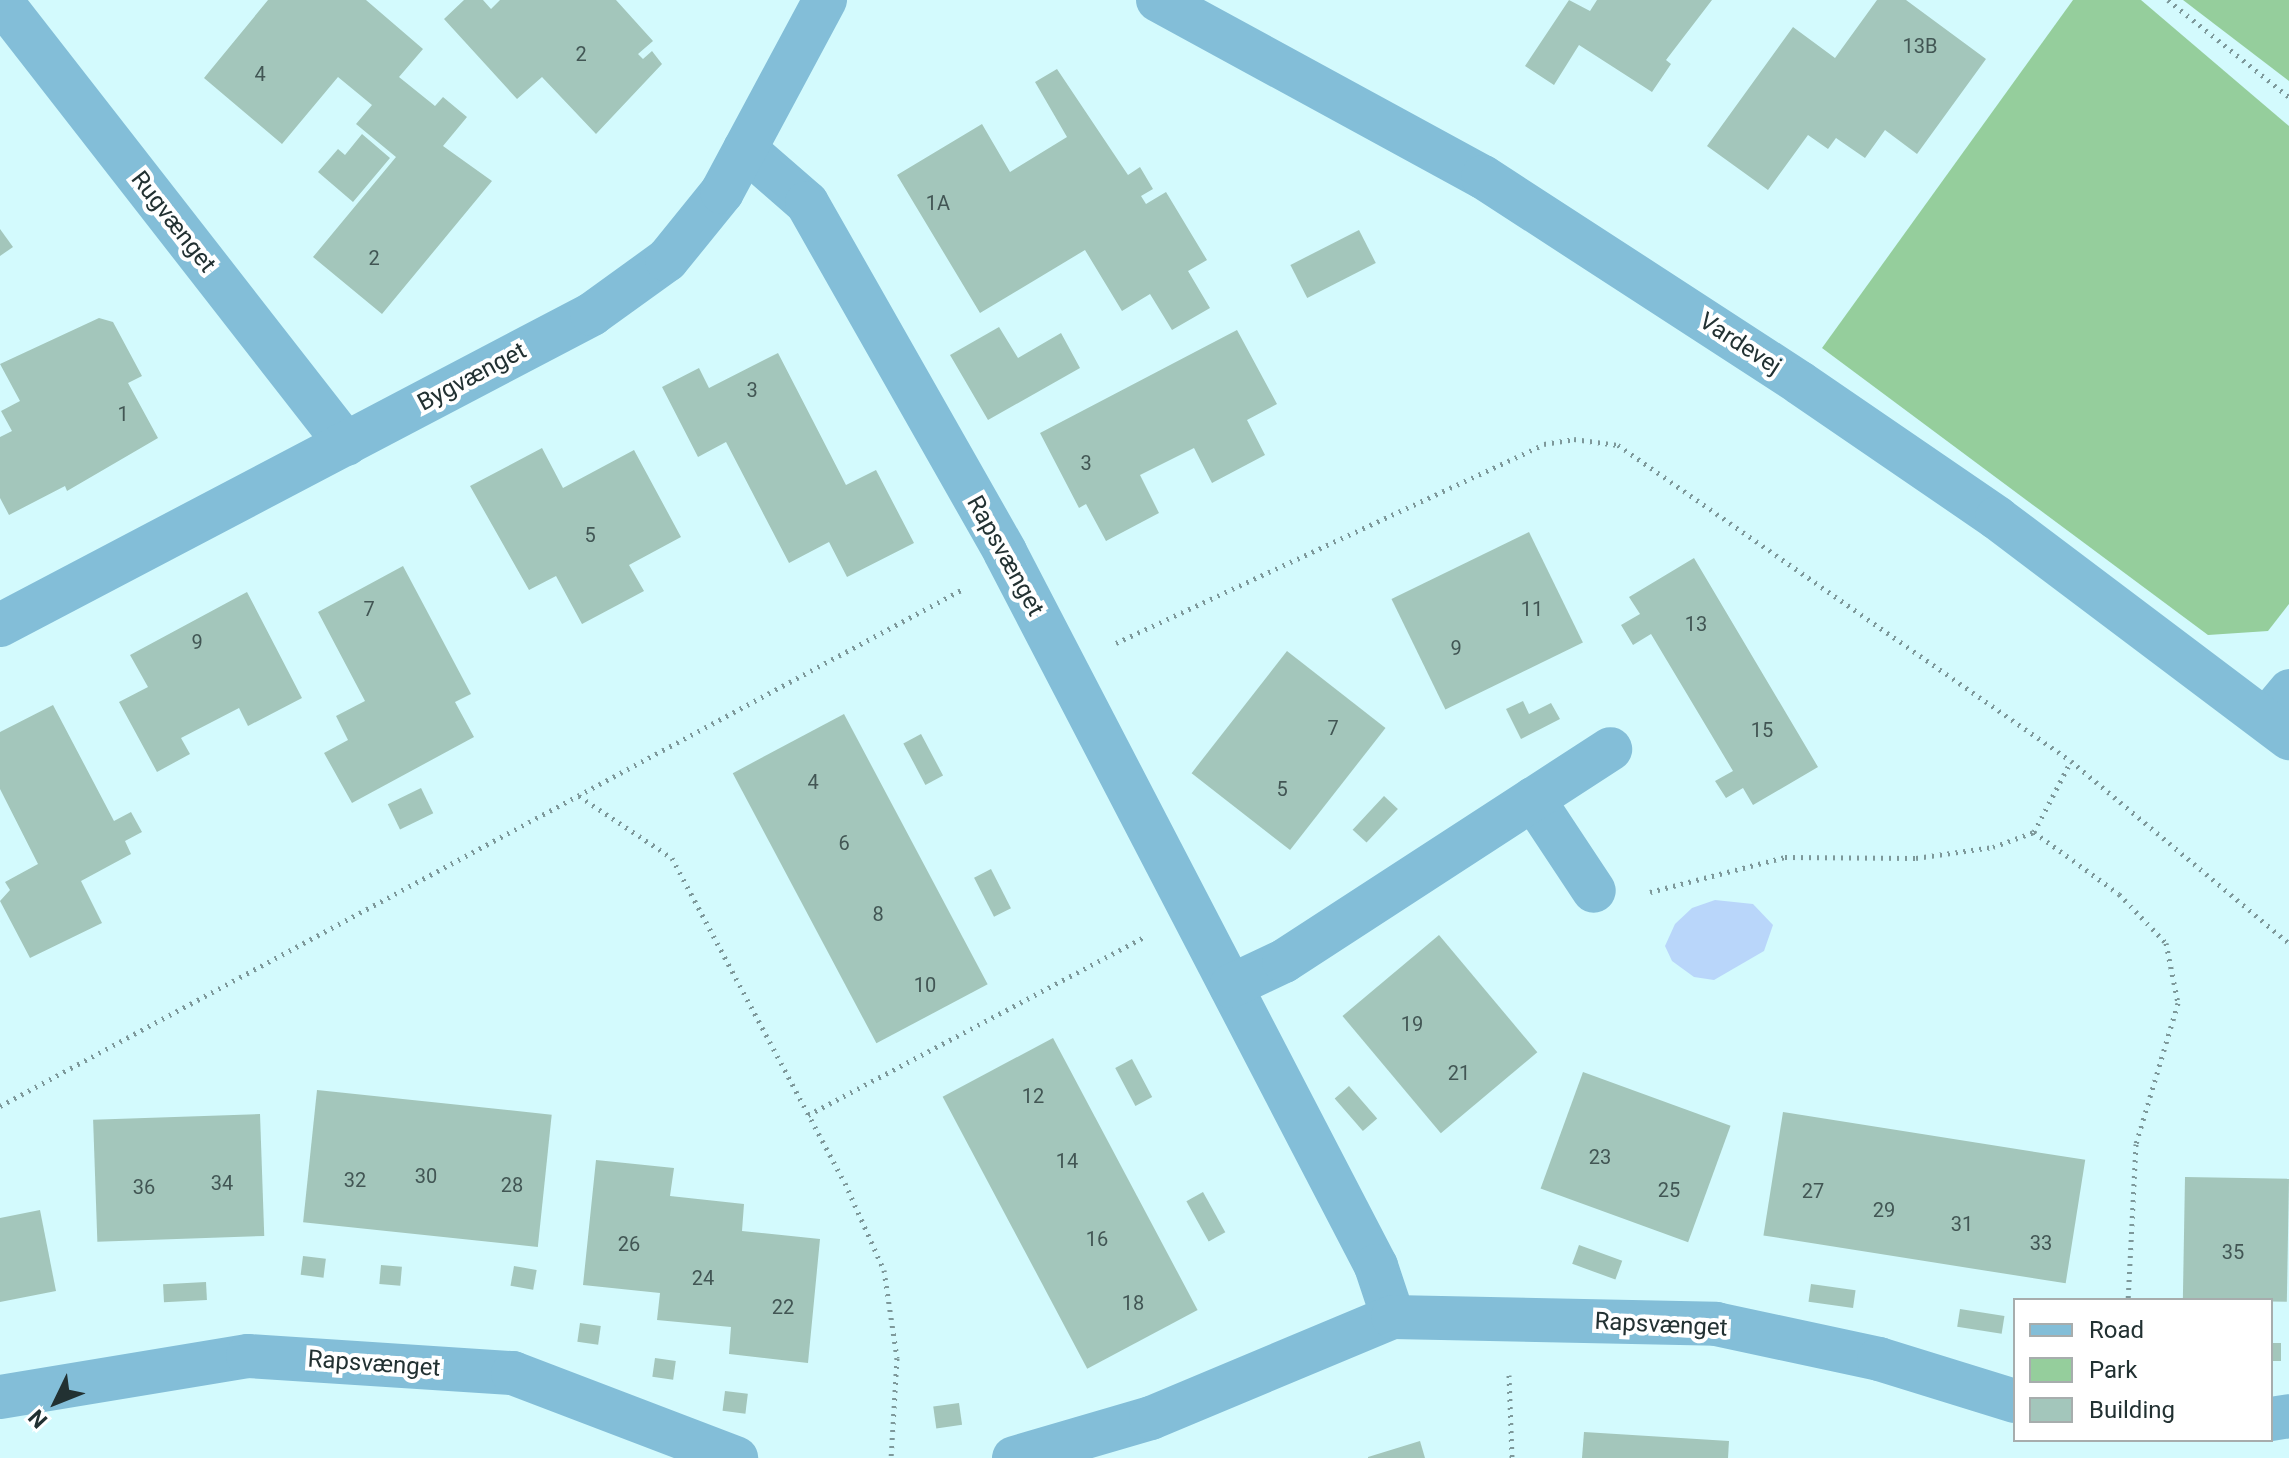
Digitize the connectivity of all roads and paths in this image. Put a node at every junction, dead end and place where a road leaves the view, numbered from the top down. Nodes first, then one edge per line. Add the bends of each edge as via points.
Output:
1 (0, 0) edge
2 (825, 0) edge
3 (1158, 0) edge
4 (2168, 0) edge
5 (2289, 97) edge
6 (745, 149) junction
7 (346, 444) junction
8 (1011, 563) junction
9 (0, 625) edge
10 (1064, 667) junction
11 (2281, 716) edge
12 (1610, 749) dead end
13 (2071, 761) junction
14 (578, 795) junction
15 (1533, 799) junction
16 (2034, 832) junction
17 (1594, 891) joint
18 (1193, 912) junction
19 (2289, 943) edge
20 (1231, 986) junction
21 (0, 1106) edge
22 (808, 1115) junction
23 (2128, 1298) edge
24 (1393, 1317) junction
25 (1507, 1319) junction
26 (0, 1397) edge
27 (2013, 1400) edge
28 (736, 1458) edge
29 (891, 1458) edge
30 (1014, 1458) edge
31 (1512, 1458) edge

1 - 7 street, Rugvænget
2 - 6 street, Bygvænget
3 - 11 street, Vardevej via 1483,177 1997,518
4 - 5 path
6 - 7 street, Bygvænget via 722,192 667,260 592,314
6 - 8 street, Rapsvænget via 807,203
7 - 9 street, Bygvænget
8 - 10 street, Rapsvænget
8 - 14 path
10 - 13 path via 1544,444 1574,439 1618,445
10 - 18 street, Rapsvænget
12 - 15 street
13 - 16 path
13 - 19 path
14 - 21 path
14 - 22 path via 672,858
15 - 17 street
15 - 20 street via 1284,961
16 - 17 path via 1993,847 1916,858 1785,857 1711,871 1626,899
16 - 23 path via 2083,863 2166,943 2178,1003 2136,1144
18 - 20 street, Rapsvænget
18 - 22 path
20 - 24 street, Rapsvænget via 1376,1266
22 - 29 path via 884,1270 897,1358
24 - 25 street, Rapsvænget
24 - 30 street, Rapsvænget via 1151,1418
25 - 27 street, Rapsvænget via 1716,1324 1879,1359
25 - 31 path
26 - 28 street, Rapsvænget via 248,1356 513,1373

